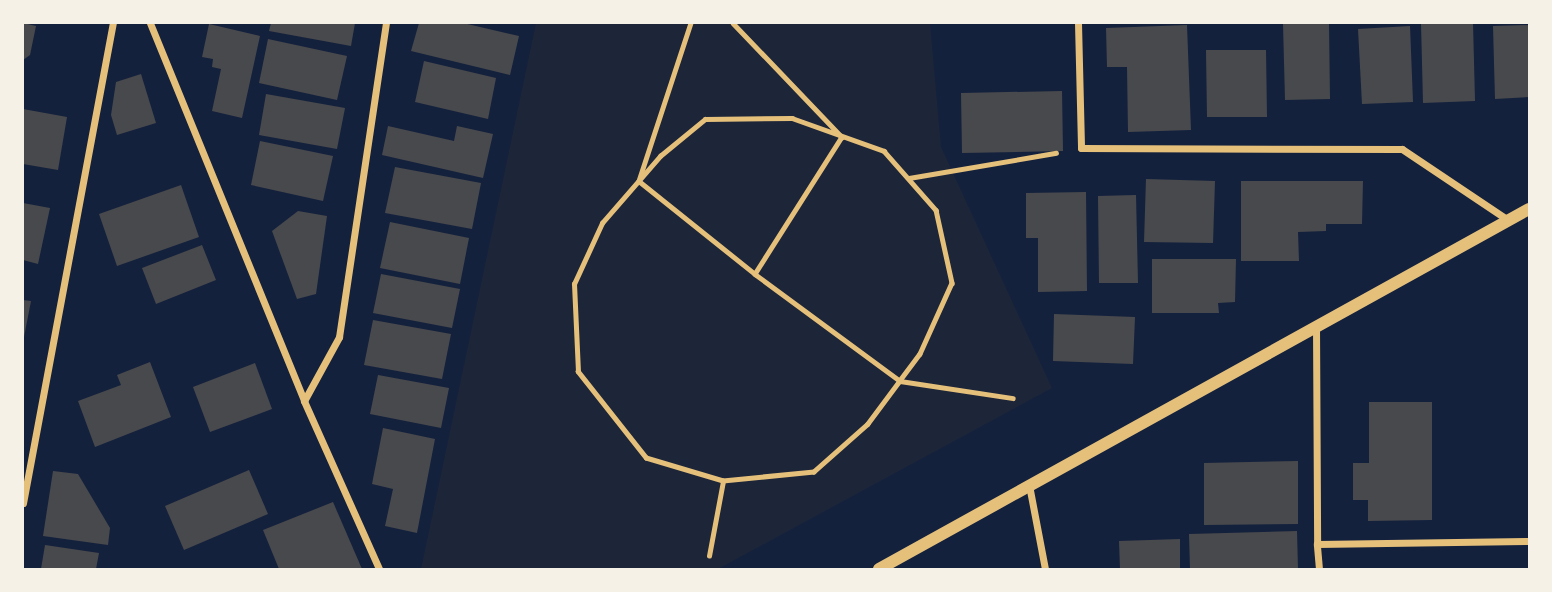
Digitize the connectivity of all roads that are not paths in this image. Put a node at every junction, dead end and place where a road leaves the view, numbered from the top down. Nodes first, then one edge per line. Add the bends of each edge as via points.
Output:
1 (113, 23) edge
2 (150, 23) edge
3 (386, 23) edge
4 (1078, 23) edge
5 (1529, 209) edge
6 (1505, 218) junction
7 (1316, 324) junction
8 (304, 401) junction
9 (1029, 485) junction
10 (23, 503) edge
11 (1529, 541) edge
12 (1317, 544) junction
13 (379, 569) edge
14 (879, 569) edge
15 (1045, 569) edge
16 (1319, 569) edge

1 - 10 street
2 - 8 street
3 - 8 street via 339,337
4 - 6 street via 1081,148 1402,149
5 - 6 street
6 - 7 street
7 - 9 street
7 - 12 street
8 - 13 street
9 - 14 street
9 - 15 street
11 - 12 street
12 - 16 street

